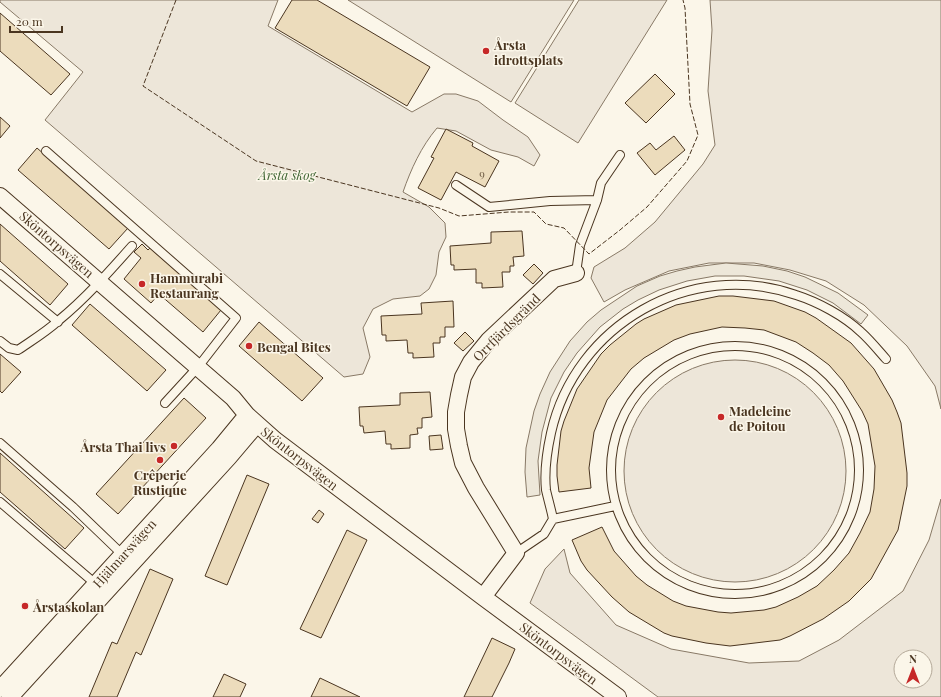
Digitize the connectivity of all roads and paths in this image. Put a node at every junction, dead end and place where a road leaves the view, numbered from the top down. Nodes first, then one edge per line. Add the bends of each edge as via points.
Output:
1 (46, 151) dead end
2 (620, 155) dead end
3 (456, 185) dead end
4 (0, 196) edge
5 (597, 200) junction
6 (132, 246) dead end
7 (576, 273) joint
8 (0, 274) edge
9 (100, 282) junction
10 (58, 322) junction
11 (0, 341) edge
12 (886, 359) dead end
13 (198, 367) junction
14 (165, 403) dead end
15 (252, 420) junction
16 (0, 443) edge
17 (0, 502) edge
18 (614, 506) junction
19 (553, 519) junction
20 (516, 553) junction
21 (127, 559) junction
22 (100, 588) junction
23 (483, 597) junction
24 (0, 689) edge
25 (10, 697) edge
26 (618, 697) edge

1 - 13 lane via 236,318
2 - 5 lane via 601,183
3 - 5 lane via 490,207 550,201
4 - 9 street, Sköntorpsvägen
5 - 7 lane via 580,245
6 - 9 lane
7 - 20 street, Orrfjärdsgränd via 554,279 489,340 471,362 463,377 459,395 456,429 463,463
8 - 10 lane
9 - 10 lane
9 - 13 street, Sköntorpsvägen
10 - 11 lane via 18,350 9,348
12 - 19 lane via 860,331 830,310 796,294 759,286 722,285 685,291 650,305 618,325 591,350 570,381 555,415 547,452 546,489
13 - 14 lane
13 - 15 street, Sköntorpsvägen via 233,398
15 - 21 street, Hjälmarsvägen via 219,449
15 - 23 street, Sköntorpsvägen
16 - 21 lane
17 - 22 lane
18 - 18 lane via 634,542 658,568 690,586 717,593 745,594 765,591 803,575 833,548 847,524 853,512 861,472 855,431 832,392 811,370 780,353 746,345 711,347 677,359 649,380 627,407 614,440 610,476
18 - 19 lane
19 - 20 lane via 544,534
20 - 23 street
21 - 22 street, Hjälmarsvägen
22 - 24 street, Hjälmarsvägen
22 - 25 street, Hjälmarsvägen
23 - 26 street, Sköntorpsvägen

